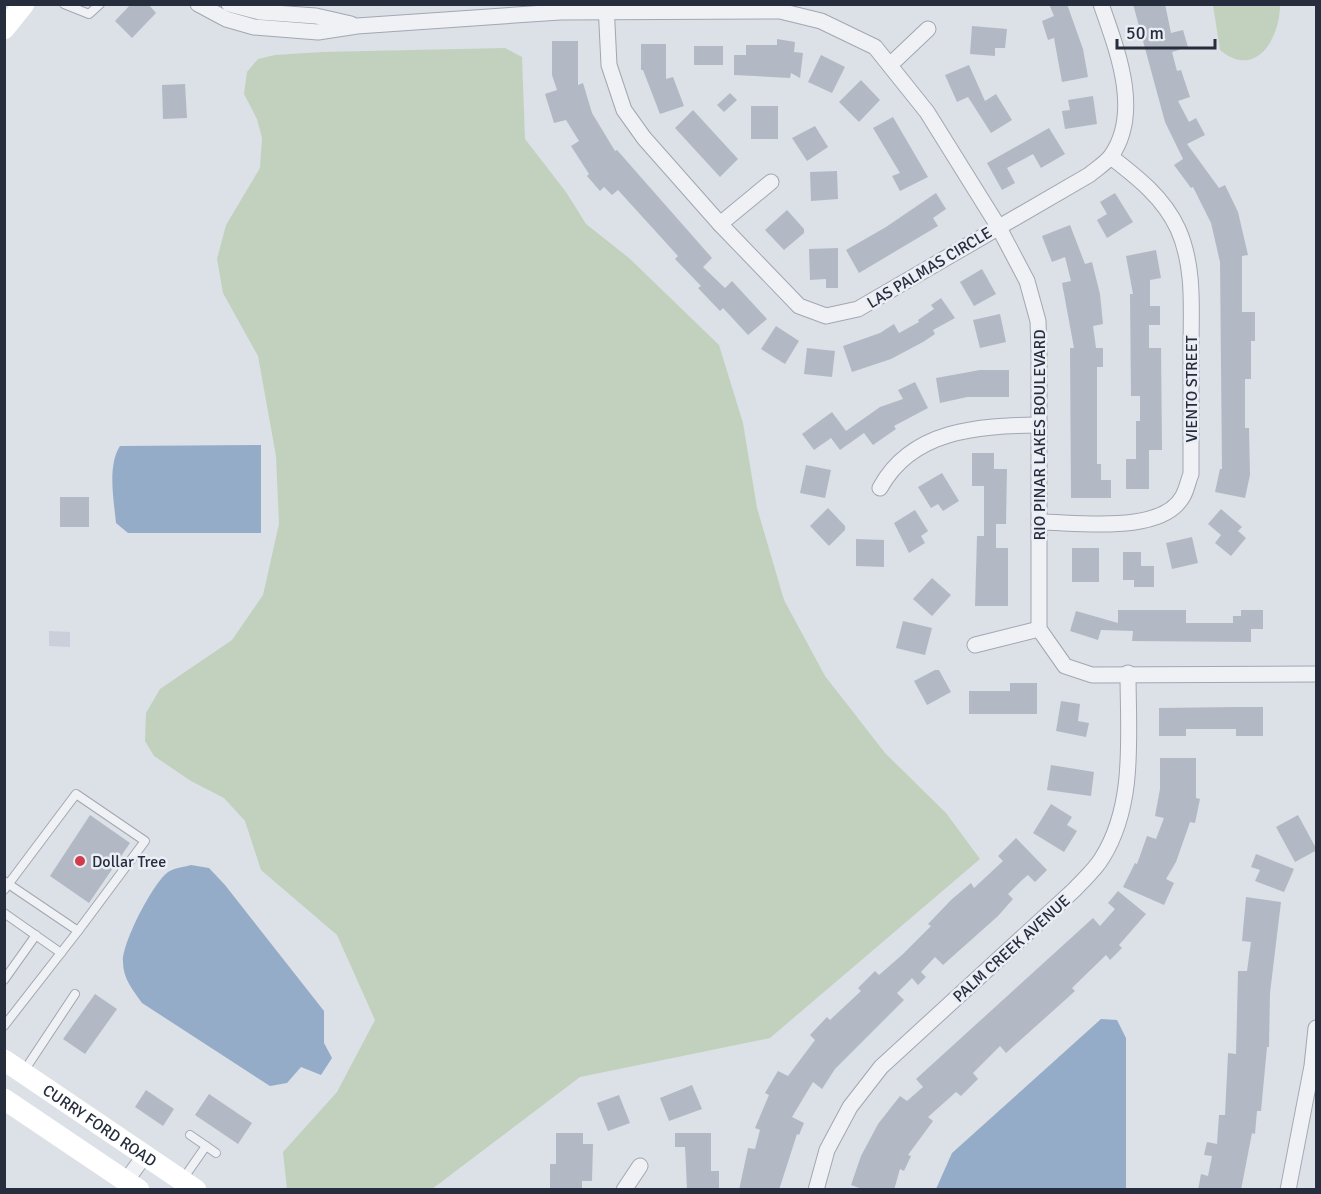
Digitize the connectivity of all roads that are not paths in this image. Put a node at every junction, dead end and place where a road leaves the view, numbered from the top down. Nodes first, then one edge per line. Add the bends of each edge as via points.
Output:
1 (24, 4) edge
2 (64, 4) edge
3 (100, 4) edge
4 (198, 4) edge
5 (229, 4) edge
6 (1101, 4) edge
7 (606, 8) edge
8 (357, 26) junction
9 (4, 29) edge
10 (928, 29) dead end
11 (890, 64) junction
12 (1110, 156) junction
13 (771, 182) dead end
14 (720, 224) junction
15 (998, 226) junction
16 (1038, 425) junction
17 (880, 488) dead end
18 (1040, 522) junction
19 (1039, 629) junction
20 (975, 645) dead end
21 (1128, 673) junction
22 (1317, 674) edge
23 (6, 885) edge
24 (4, 913) edge
25 (78, 932) junction
26 (36, 935) junction
27 (61, 953) junction
28 (6, 979) edge
29 (75, 994) dead end
30 (4, 1026) edge
31 (1317, 1028) edge
32 (4, 1060) edge
33 (1315, 1066) edge
34 (23, 1072) junction
35 (4, 1099) edge
36 (190, 1135) dead end
37 (206, 1146) junction
38 (216, 1153) dead end
39 (145, 1155) junction
40 (640, 1166) dead end
41 (189, 1185) edge
42 (129, 1187) edge
43 (624, 1190) edge
44 (816, 1190) edge
45 (1288, 1190) edge

1 - 9 street
2 - 3 lane via 89,14
4 - 8 street, RIO PINAR LAKES BOULEVARD via 226,19 254,27 318,32
5 - 8 street, RIO PINAR LAKES BOULEVARD
6 - 12 street, LAS PALMAS CIRCLE via 1125,83 1126,116
7 - 8 street, RIO PINAR LAKES BOULEVARD
7 - 11 street, RIO PINAR LAKES BOULEVARD via 780,11 821,21 875,47
7 - 14 street, LAS PALMAS CIRCLE via 609,65 624,110
10 - 11 street
11 - 15 street, RIO PINAR LAKES BOULEVARD via 927,112
12 - 15 street, LAS PALMAS CIRCLE via 1089,175
12 - 18 street, VIENTO STREET via 1141,180 1165,206 1188,260 1191,474 1183,497 1167,512 1144,523
13 - 14 street
14 - 15 street, LAS PALMAS CIRCLE via 799,306 826,316 858,309
15 - 16 street, RIO PINAR LAKES BOULEVARD via 1027,281 1038,321
16 - 17 street via 991,425 953,431 929,442 889,470
16 - 18 street, RIO PINAR LAKES BOULEVARD
18 - 19 street, RIO PINAR LAKES BOULEVARD
19 - 20 street
19 - 21 street via 1065,666 1092,675
21 - 22 street
21 - 44 street, PALM CREEK AVENUE via 1127,786 1102,858 1074,890 881,1067 850,1107 827,1150
23 - 25 lane
23 - 25 lane via 76,794 145,841
24 - 26 lane
25 - 27 lane
26 - 27 lane
26 - 28 lane
27 - 30 lane
29 - 34 lane
31 - 33 street
32 - 34 street, CURRY FORD ROAD
33 - 45 street
34 - 39 street, CURRY FORD ROAD
35 - 42 street, CURRY FORD ROAD
36 - 37 lane
37 - 38 lane
37 - 41 lane
39 - 41 street, CURRY FORD ROAD
39 - 42 street
40 - 43 street

